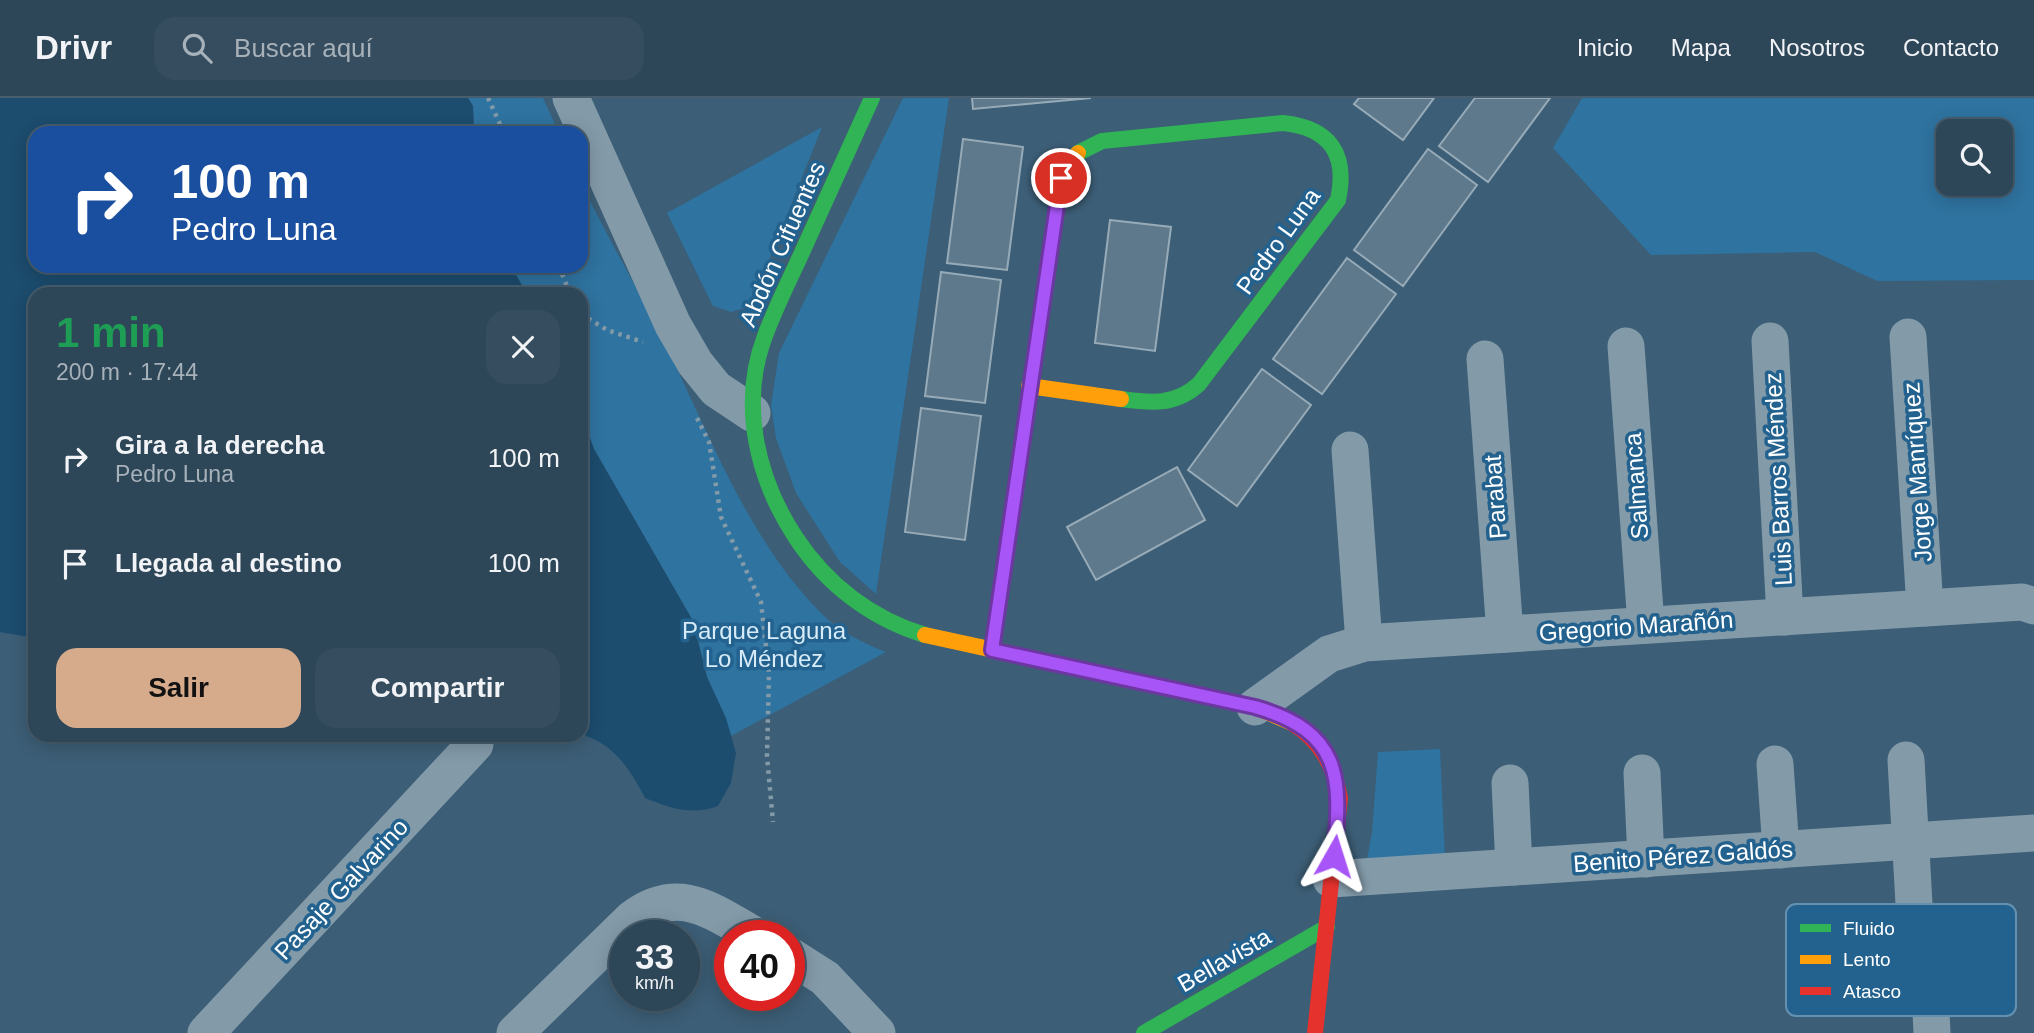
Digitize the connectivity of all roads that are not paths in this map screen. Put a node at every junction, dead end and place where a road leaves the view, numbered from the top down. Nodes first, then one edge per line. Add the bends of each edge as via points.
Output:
1 (571, 98) edge
2 (872, 98) edge
3 (584, 126) edge
4 (588, 135) edge
5 (1908, 337) dead end
6 (1770, 341) dead end
7 (1626, 346) dead end
8 (1485, 359) dead end
9 (1029, 386) junction
10 (752, 413) junction
11 (1350, 450) dead end
12 (2034, 606) edge
13 (1925, 608) junction
14 (1786, 617) junction
15 (1646, 625) junction
16 (1505, 634) junction
17 (1364, 643) junction
18 (992, 650) junction
19 (1255, 707) junction
20 (475, 744) dead end
21 (1906, 760) dead end
22 (1775, 764) dead end
23 (1642, 772) dead end
24 (1510, 783) dead end
25 (2034, 833) edge
26 (1911, 842) junction
27 (1781, 850) junction
28 (1646, 859) junction
29 (1514, 867) junction
30 (1331, 879) junction
31 (1913, 904) edge
32 (728, 920) edge
33 (1327, 926) junction
34 (805, 966) edge
35 (206, 1033) edge
36 (515, 1033) edge
37 (877, 1033) edge
38 (1144, 1033) edge
39 (1315, 1033) edge

1 - 3 street
2 - 10 street, Abdón Cifuentes via 764,337
4 - 10 street via 695,363 716,389
5 - 13 street, Jorge Manríquez
6 - 14 street, Luis Barros Méndez
7 - 15 street, Salmanca
8 - 16 street, Parabat
9 - 9 street, Pedro Luna via 1061,178 1075,154 1102,141 1283,123 1306,125 1328,138 1341,162 1338,200 1188,394 1158,404
9 - 18 street, Pedro Luna
10 - 18 street, Abdón Cifuentes via 762,465 784,518 839,591 862,609 905,630
11 - 17 street
12 - 13 street, Gregorio Marañón via 2022,601
13 - 14 street, Gregorio Marañón
14 - 15 street, Gregorio Marañón
15 - 16 street, Gregorio Marañón
16 - 17 street, Gregorio Marañón
17 - 19 street, Gregorio Marañón via 1329,654
18 - 19 street, Abdón Cifuentes
19 - 30 street, Abdón Cifuentes via 1278,713 1303,728 1334,770 1340,798
20 - 35 street, Pasaje Galvarino
21 - 26 street
22 - 27 street
23 - 28 street
24 - 29 street
25 - 26 street, Benito Pérez Galdós
26 - 27 street, Benito Pérez Galdós
26 - 31 street
27 - 28 street, Benito Pérez Galdós
28 - 29 street, Benito Pérez Galdós
29 - 30 street, Benito Pérez Galdós
30 - 33 street, Abdón Cifuentes
32 - 36 street via 703,906 665,902 632,919
33 - 38 street, Bellavista
33 - 39 street, Abdón Cifuentes
34 - 37 street via 834,985

